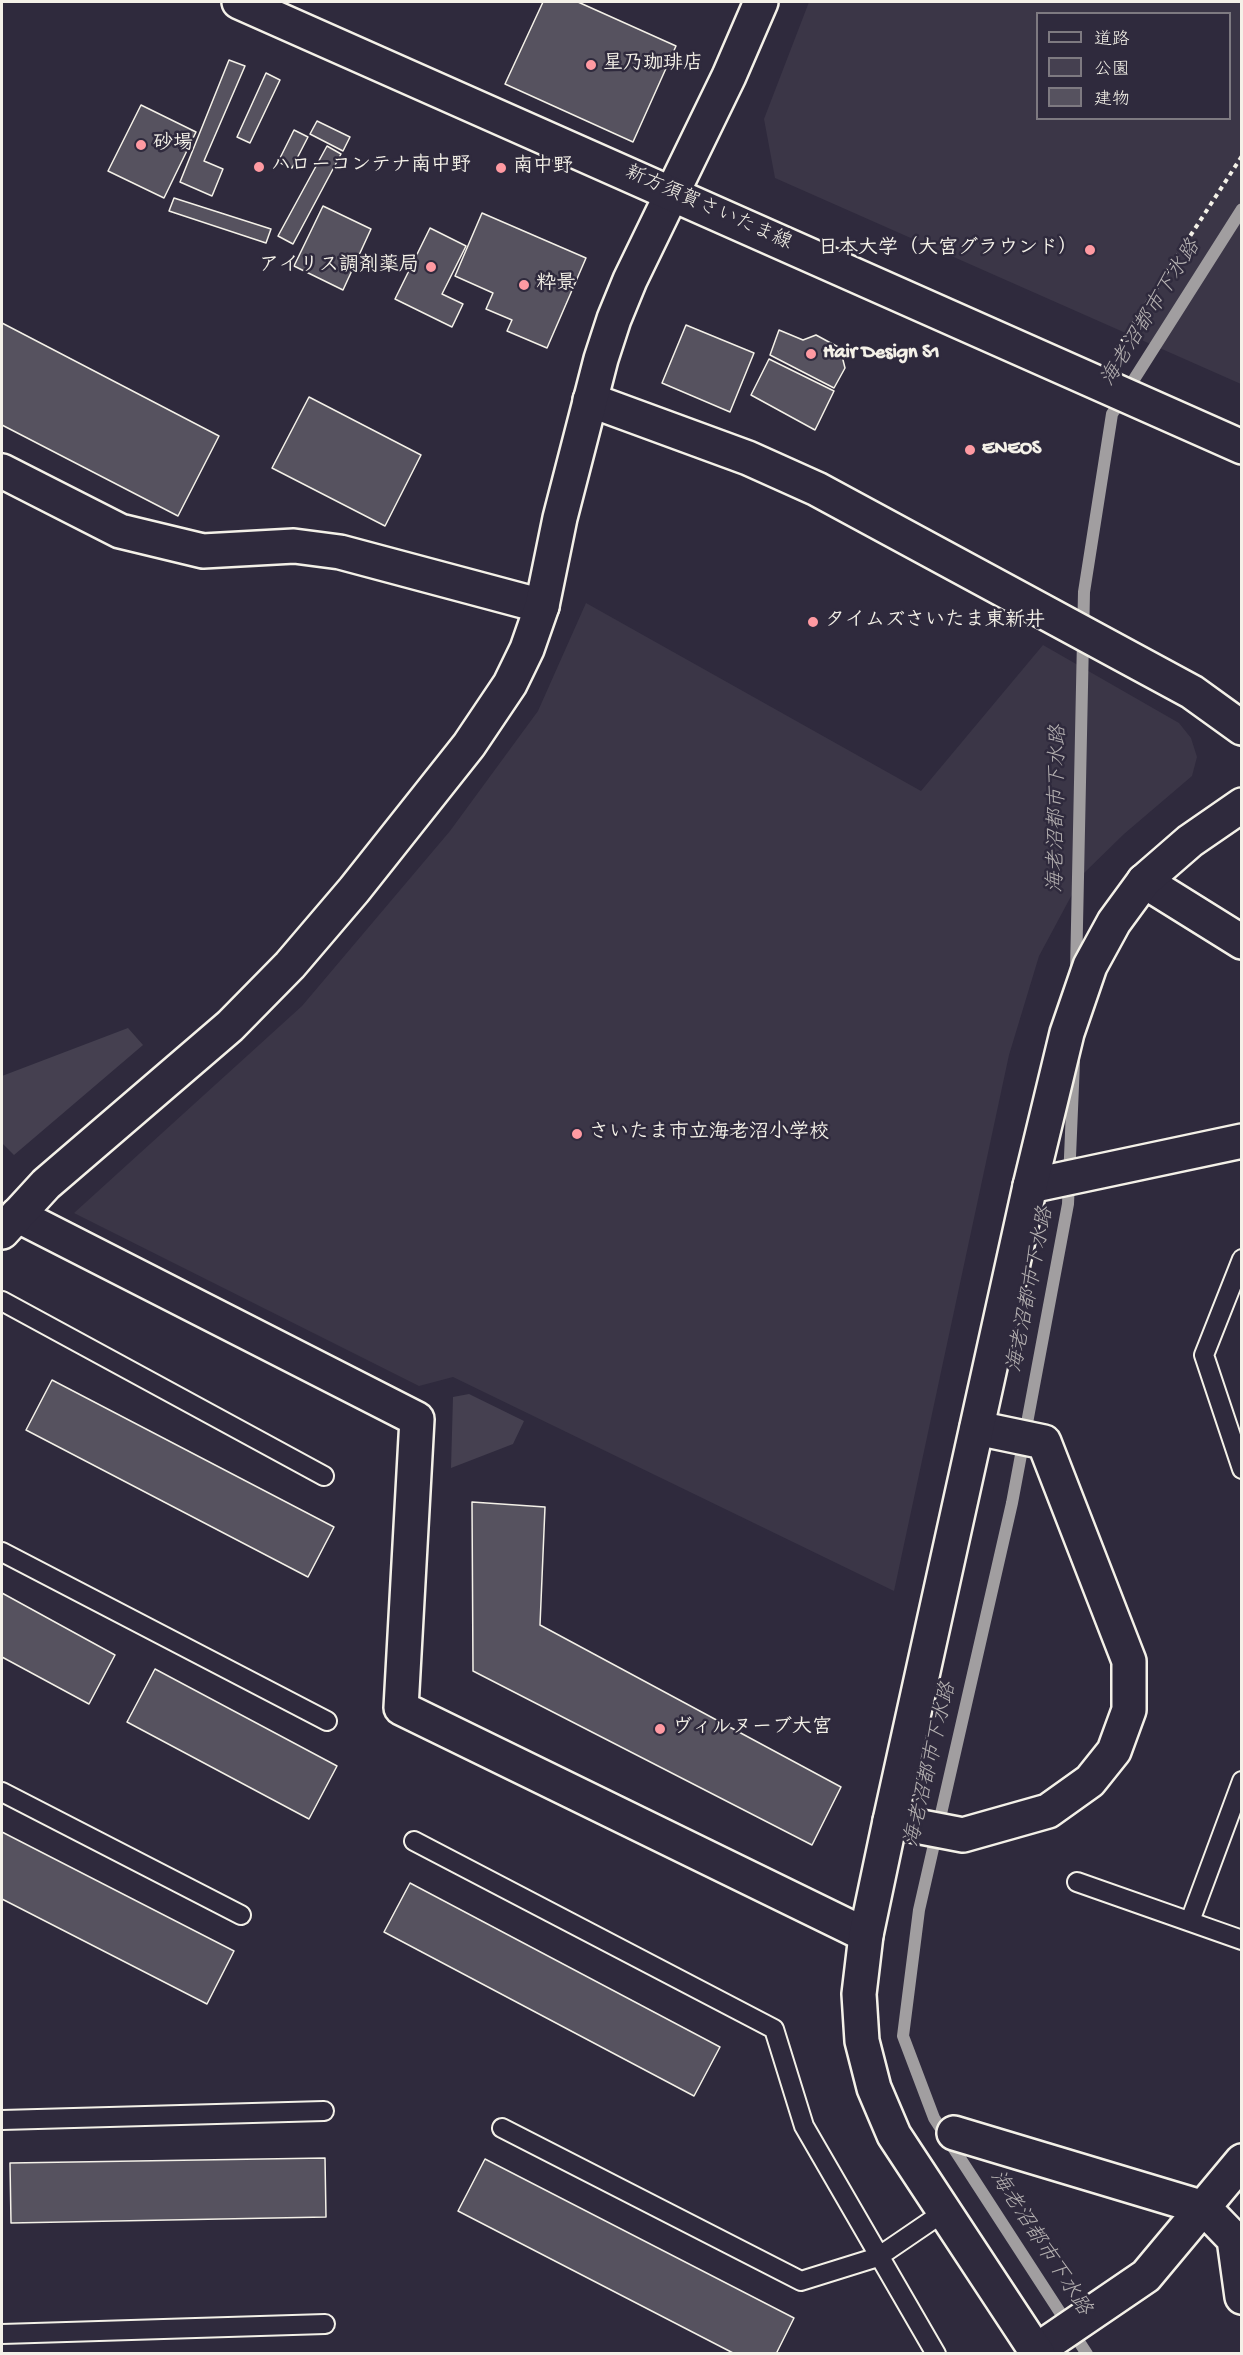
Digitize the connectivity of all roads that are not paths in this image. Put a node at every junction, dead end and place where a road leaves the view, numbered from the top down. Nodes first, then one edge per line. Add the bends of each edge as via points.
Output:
1 (239, 2) edge
2 (761, 2) edge
3 (672, 194) junction
4 (590, 400) junction
5 (1242, 447) edge
6 (2, 471) edge
7 (542, 606) junction
8 (1242, 728) edge
9 (1242, 805) edge
10 (1144, 881) junction
11 (1242, 942) edge
12 (1242, 1141) edge
13 (1030, 1186) junction
14 (9, 1223) edge
15 (1242, 1259) edge
16 (2, 1301) edge
17 (977, 1428) junction
18 (1242, 1469) edge
19 (324, 1476) dead end
20 (2, 1552) edge
21 (327, 1721) dead end
22 (1242, 1781) edge
23 (2, 1792) edge
24 (890, 1821) junction
25 (414, 1841) dead end
26 (1077, 1882) dead end
27 (241, 1916) dead end
28 (1190, 1921) junction
29 (866, 1935) junction
30 (1242, 1940) edge
31 (324, 2111) dead end
32 (2, 2120) edge
33 (502, 2128) dead end
34 (954, 2133) dead end
35 (1242, 2161) edge
36 (1204, 2208) junction
37 (944, 2212) junction
38 (878, 2257) junction
39 (1241, 2287) edge
40 (325, 2324) dead end
41 (2, 2334) edge
42 (1037, 2352) edge
43 (936, 2354) edge

1 - 3 street, 新方須賀さいたま線
2 - 3 street
3 - 4 street via 614,319
3 - 5 street, 新方須賀さいたま線
4 - 7 street
4 - 8 street via 748,458 817,489 1192,692
6 - 7 street via 120,531 203,551 294,546 340,552
7 - 14 street via 510,684 475,737 290,965 230,1026 45,1184
9 - 10 street via 1190,841
10 - 11 street
10 - 13 street via 1114,922 1090,966 1067,1033
12 - 13 street
13 - 17 street
14 - 29 street via 417,1419 401,1708
15 - 18 lane via 1204,1355
16 - 19 lane
17 - 24 street
17 - 24 street via 1044,1442 1129,1661 1129,1710 1114,1751 1090,1781 1048,1811 963,1835
20 - 21 lane
22 - 28 lane
23 - 27 lane
24 - 29 street
25 - 38 lane via 774,2029 804,2126
26 - 28 lane
28 - 30 lane
29 - 37 street via 859,1994 862,2042 874,2088 894,2135
31 - 32 lane
33 - 38 lane via 801,2281
34 - 36 street
35 - 36 street
36 - 39 street via 1234,2239
36 - 42 street via 1146,2276
37 - 38 lane
37 - 42 street
38 - 43 lane
40 - 41 lane

